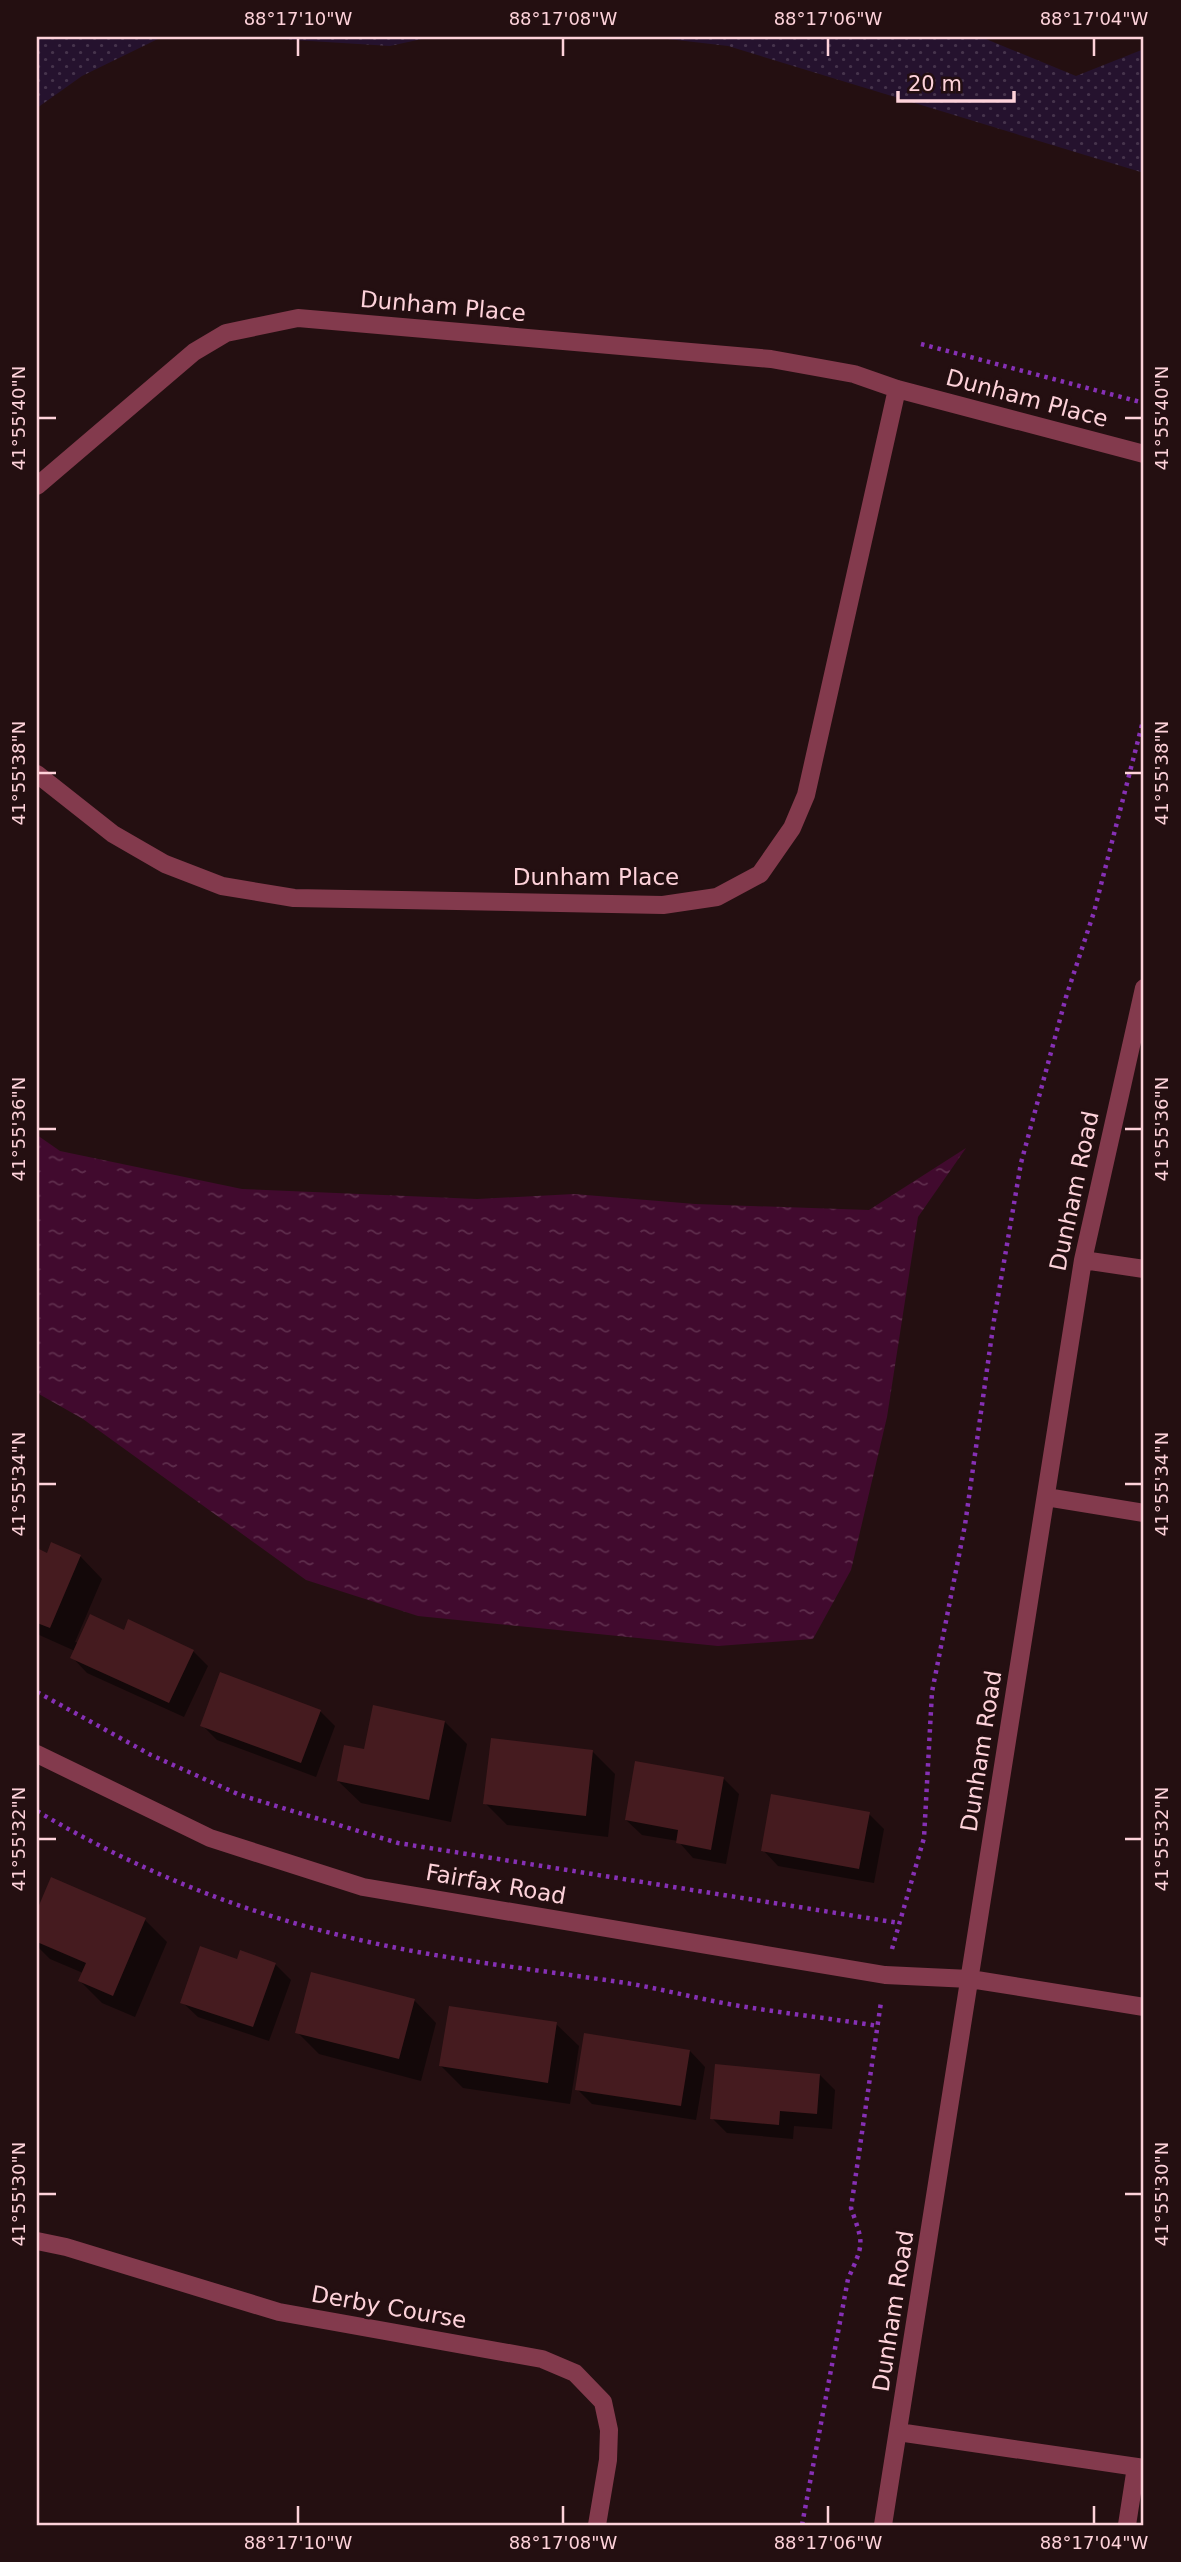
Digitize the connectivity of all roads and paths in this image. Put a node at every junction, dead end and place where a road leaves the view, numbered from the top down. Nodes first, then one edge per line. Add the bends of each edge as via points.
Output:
1 (921, 344) dead end
2 (897, 389) junction
3 (1144, 403) edge
4 (1144, 454) edge
5 (37, 486) edge
6 (1144, 717) edge
7 (37, 774) edge
8 (1144, 988) edge
9 (1083, 1260) junction
10 (1144, 1269) edge
11 (1046, 1497) junction
12 (1144, 1513) edge
13 (37, 1692) edge
14 (37, 1754) edge
15 (37, 1811) edge
16 (899, 1923) junction
17 (885, 1975) junction
18 (970, 1979) junction
19 (1144, 2007) edge
20 (878, 2026) junction
21 (37, 2241) edge
22 (898, 2432) junction
23 (1140, 2467) edge
24 (597, 2525) edge
25 (802, 2525) edge
26 (883, 2525) edge
27 (1127, 2525) edge

1 - 3 path
2 - 4 street, Dunham Place
2 - 5 street, Dunham Place via 854,374 771,359 298,318 226,334 194,352
2 - 7 street, Dunham Place via 806,795 792,828 760,874 717,897 663,905 308,898 222,886 165,864 113,834
6 - 16 path via 1094,912 1021,1163 965,1525 932,1692 925,1838
8 - 9 street, Dunham Road
9 - 10 street
9 - 11 street, Dunham Road
11 - 12 street
11 - 18 street, Dunham Road
13 - 16 path via 151,1755 240,1795 398,1843
14 - 17 street, Fairfax Road via 209,1838 363,1887
15 - 20 path via 131,1863 274,1917 361,1941
16 - 17 path
17 - 18 street, Fairfax Road
17 - 20 path
18 - 19 street, Fairfax Road
18 - 22 street, Dunham Road
20 - 25 path via 851,2208 862,2248 848,2279
21 - 24 street, Derby Course via 279,2312 542,2359 575,2373 603,2402 609,2430
22 - 23 street
22 - 26 street, Dunham Road
23 - 27 street

